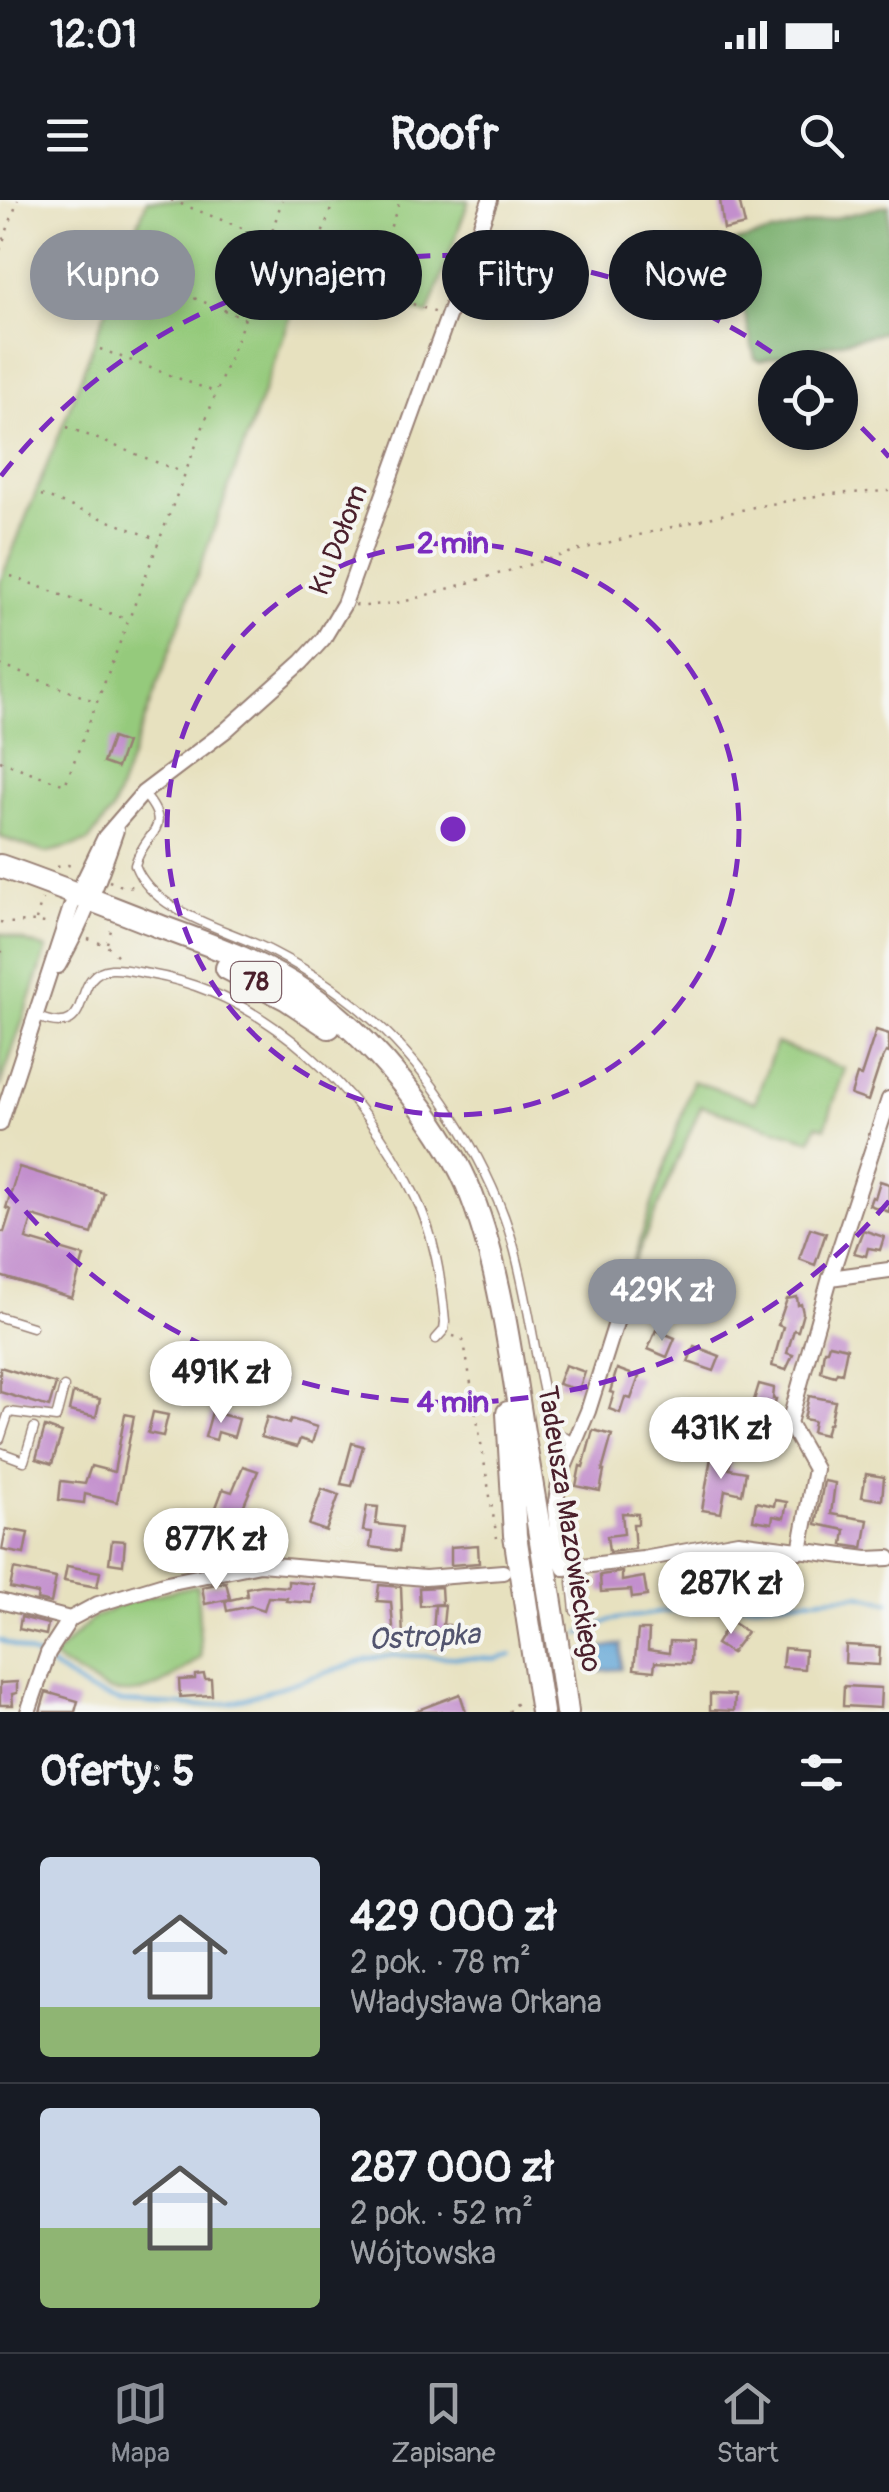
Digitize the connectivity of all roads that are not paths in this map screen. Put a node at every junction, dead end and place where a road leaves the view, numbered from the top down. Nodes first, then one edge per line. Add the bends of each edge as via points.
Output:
1 (490, 200) edge
2 (143, 793) junction
3 (0, 866) edge
4 (0, 881) edge
5 (81, 903) junction
6 (35, 1016) junction
7 (889, 1099) edge
8 (886, 1117) edge
9 (0, 1124) edge
10 (889, 1270) edge
11 (830, 1278) junction
12 (498, 1296) junction
13 (621, 1308) dead end
14 (0, 1316) edge
15 (32, 1327) dead end
16 (436, 1339) dead end
17 (64, 1387) dead end
18 (34, 1428) dead end
19 (0, 1440) edge
20 (574, 1444) junction
21 (0, 1452) edge
22 (800, 1551) junction
23 (889, 1558) edge
24 (568, 1567) junction
25 (503, 1572) road end
26 (0, 1601) edge
27 (576, 1611) dead end
28 (70, 1619) junction
29 (535, 1704) edge
30 (28, 1712) edge
31 (567, 1712) edge

1 - 2 street, Ku Dołom via 344,604 302,662
2 - 5 street, Ku Dołom via 105,836
2 - 20 lane via 158,816 135,866 146,884 179,911 275,953 344,996 427,1078 502,1210 553,1430
3 - 5 main road, Tadeusza Mazowieckiego / 78
4 - 5 main road, Tadeusza Mazowieckiego / 78
5 - 6 street, Ku Dołom
5 - 12 main road, Tadeusza Mazowieckiego / 78 via 264,968 355,1031 405,1088 464,1179
6 - 9 street, Ku Dołom
6 - 16 lane via 71,1020 100,972 161,976 231,1001 311,1057 371,1122 416,1198 440,1272 444,1330
7 - 8 street
8 - 11 street
10 - 11 street
11 - 22 street via 789,1424 816,1470
12 - 29 main road, Tadeusza Mazowieckiego / 78
12 - 31 main road, Tadeusza Mazowieckiego / 78
13 - 20 street
14 - 15 lane
17 - 19 lane via 56,1418 9,1412
18 - 21 lane via 24,1461
20 - 24 street via 555,1508 559,1554
22 - 23 street
22 - 24 street via 738,1542
24 - 27 lane
25 - 28 street via 425,1578 260,1564 167,1582
26 - 28 street
28 - 30 street via 48,1653

